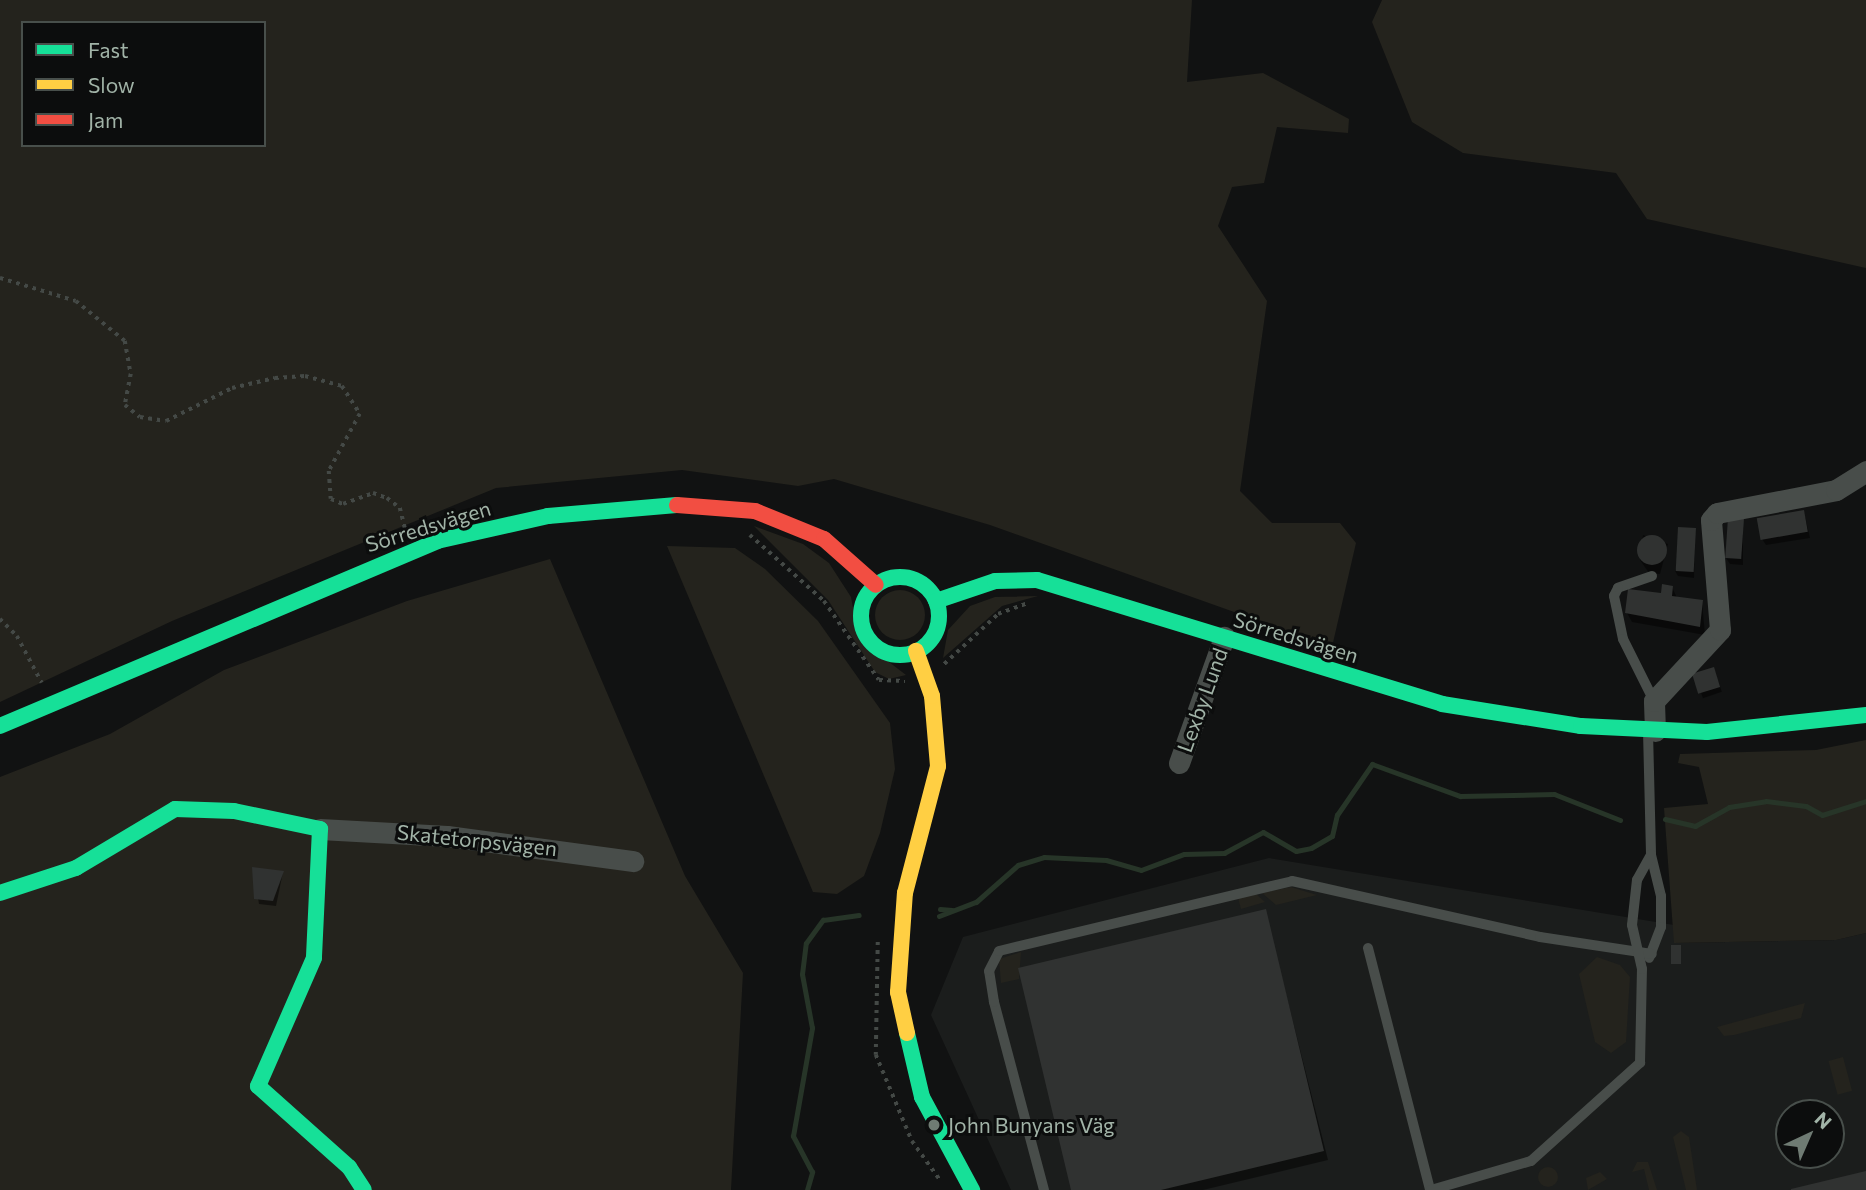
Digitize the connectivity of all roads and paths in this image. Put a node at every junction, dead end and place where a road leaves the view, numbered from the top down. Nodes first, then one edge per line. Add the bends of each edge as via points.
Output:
1 (0, 278) edge
2 (1866, 471) edge
3 (743, 530) dead end
4 (396, 556) junction
5 (1652, 576) dead end
6 (876, 585) junction
7 (936, 601) junction
8 (1034, 602) dead end
9 (0, 619) edge
10 (1224, 636) junction
11 (916, 651) junction
12 (927, 672) junction
13 (1654, 701) junction
14 (51, 704) junction
15 (1866, 715) edge
16 (0, 726) edge
17 (1652, 731) junction
18 (1179, 763) dead end
19 (320, 829) junction
20 (1651, 855) junction
21 (633, 861) dead end
22 (0, 893) edge
23 (1368, 948) dead end
24 (1635, 953) junction
25 (1652, 954) junction
26 (1642, 969) junction
27 (364, 1190) edge
28 (972, 1190) edge
29 (1044, 1190) edge
30 (1431, 1190) edge

1 - 4 path via 76,301 125,341 131,358 125,405 140,417 166,421 232,388 275,377 305,376 342,386 360,414 326,486 342,504 373,493 400,508 406,527
2 - 13 street via 1836,490 1711,520 1720,629
3 - 12 path via 809,584 879,680 892,684
4 - 6 street, Sörredsvägen via 486,528 580,512 727,507 800,526 845,554
4 - 14 street, Sörredsvägen
5 - 13 lane via 1618,588 1614,596 1623,639
6 - 7 street via 910,578
6 - 11 street via 862,608 867,636 888,653
7 - 10 street, Sörredsvägen via 1026,579
7 - 11 street via 936,630
8 - 12 path via 998,614 954,656
9 - 14 path via 17,636
10 - 17 street, Sörredsvägen via 1442,704
10 - 18 street, Lexby Lund
11 - 12 street
12 - 28 street via 936,784 905,893 898,992 922,1097
13 - 17 street
14 - 16 street, Sörredsvägen
15 - 17 street, Sörredsvägen
17 - 20 lane
19 - 21 street, Skatetorpsvägen via 447,836
19 - 22 street, Skatetorpsvägen via 234,811 175,809 76,868
19 - 27 street via 314,958 258,1086 349,1167
20 - 24 lane via 1637,880
20 - 25 lane via 1661,896
23 - 30 lane
24 - 25 lane
24 - 26 lane
24 - 29 lane via 1292,881 999,951 989,971 994,1002
25 - 26 lane
26 - 30 lane via 1640,1063 1531,1161

